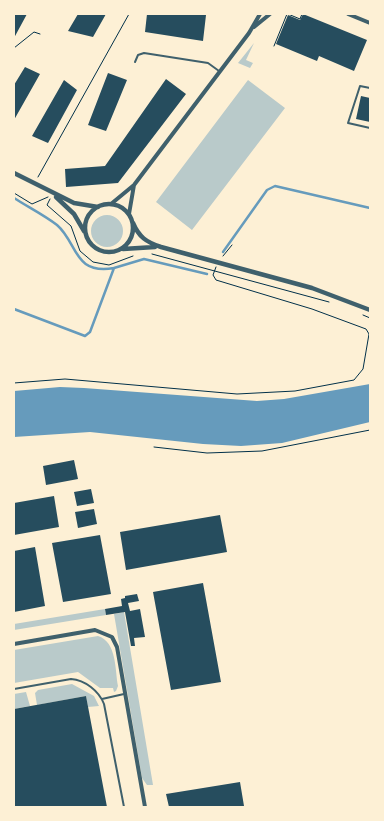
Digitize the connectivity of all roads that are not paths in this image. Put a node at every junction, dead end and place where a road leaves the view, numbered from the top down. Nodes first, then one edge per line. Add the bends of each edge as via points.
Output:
1 (260, 14) edge
2 (270, 14) edge
3 (348, 14) edge
4 (365, 14) edge
5 (363, 20) junction
6 (370, 23) edge
7 (252, 29) junction
8 (135, 62) dead end
9 (221, 72) junction
10 (370, 88) edge
11 (370, 128) edge
12 (14, 173) edge
13 (134, 185) junction
14 (53, 194) junction
15 (111, 204) junction
16 (98, 207) junction
17 (129, 214) junction
18 (133, 222) junction
19 (86, 234) junction
20 (161, 247) junction
21 (123, 249) junction
22 (370, 310) edge
23 (14, 644) edge
24 (14, 688) edge
25 (124, 694) junction
26 (102, 699) junction
27 (124, 807) edge
28 (145, 807) edge

1 - 7 street
2 - 7 street
3 - 5 street
4 - 5 street
5 - 6 street
7 - 9 street
8 - 9 lane via 138,54 144,53 208,63
9 - 13 street
10 - 11 lane via 360,86 348,123
12 - 14 street
13 - 15 street
13 - 17 street
14 - 16 street via 74,203
14 - 19 street via 74,214
15 - 16 street
15 - 17 street
16 - 19 street via 86,221
17 - 18 street
18 - 20 street via 144,240
18 - 21 street via 133,234
19 - 21 street via 94,247 103,252
20 - 21 street
20 - 22 street via 330,294
23 - 25 street via 95,630 107,633 117,647
24 - 26 lane via 71,679 78,680
25 - 26 lane
25 - 28 street
26 - 27 lane

